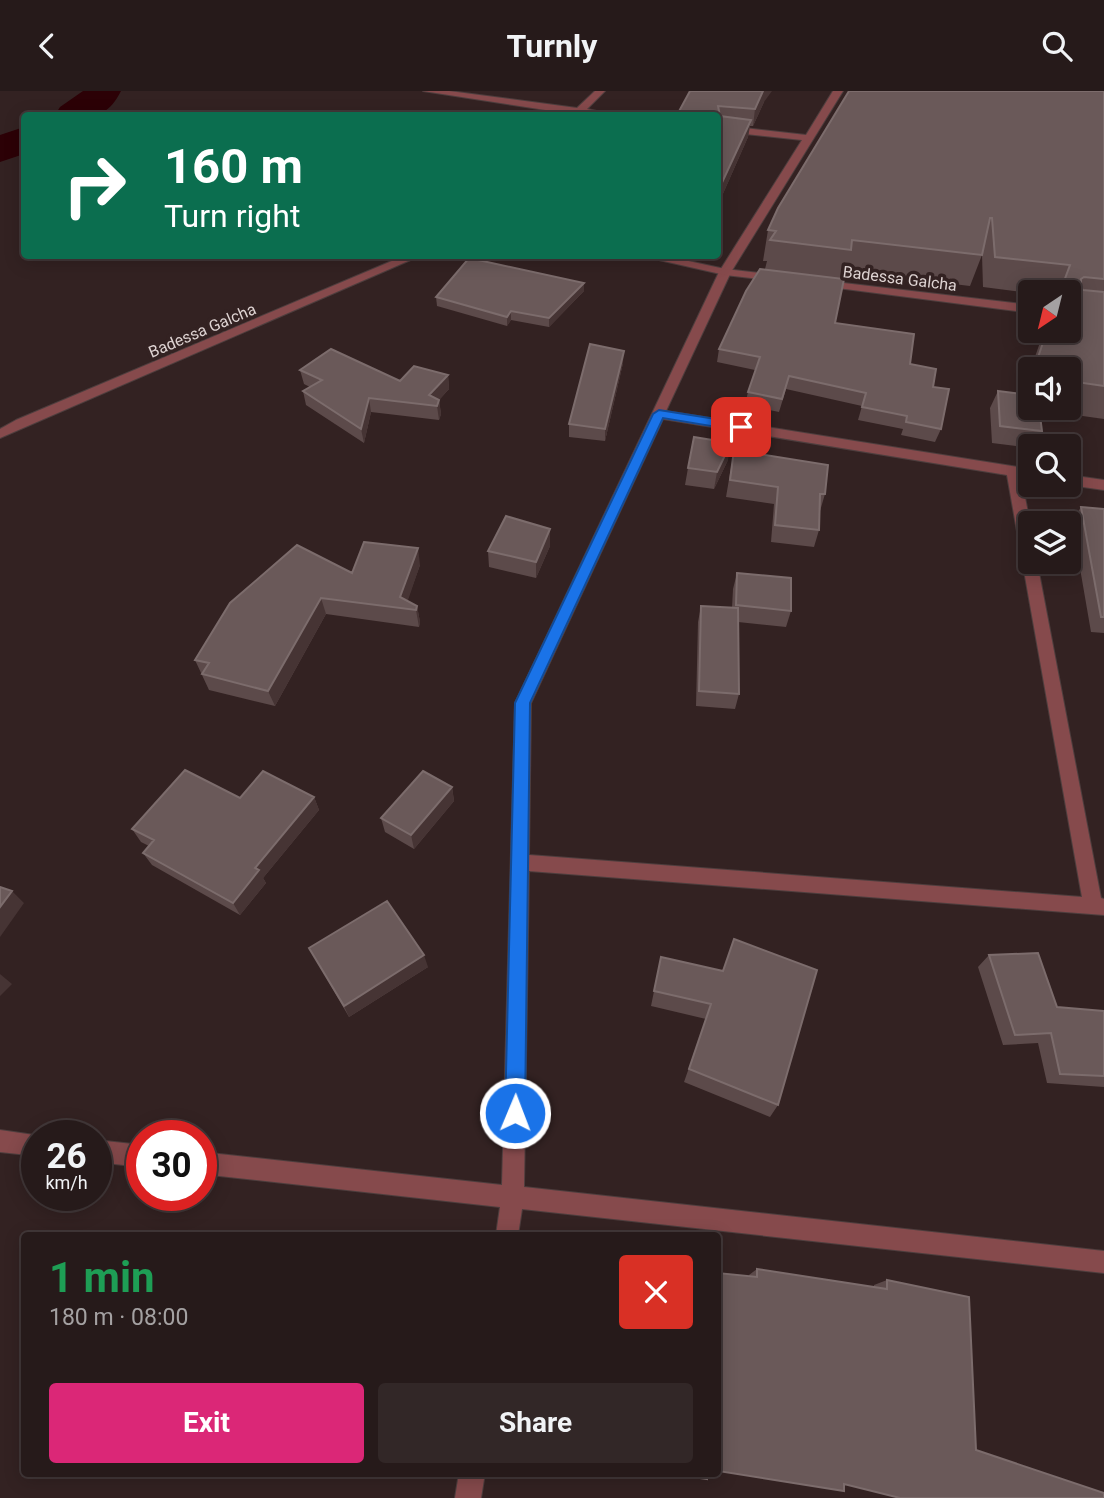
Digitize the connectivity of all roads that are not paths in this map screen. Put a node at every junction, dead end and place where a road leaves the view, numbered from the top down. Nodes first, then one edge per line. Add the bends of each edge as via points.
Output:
1 (428, 91) edge
2 (600, 91) edge
3 (838, 91) edge
4 (482, 95) edge
5 (578, 112) joint
6 (721, 128) edge
7 (808, 138) junction
8 (408, 259) edge
9 (662, 259) edge
10 (725, 272) junction
11 (795, 281) edge
12 (809, 282) edge
13 (1018, 307) edge
14 (659, 414) junction
15 (0, 434) edge
16 (1013, 471) junction
17 (1018, 472) edge
18 (1081, 482) edge
19 (1104, 485) edge
20 (520, 862) junction
21 (1099, 907) edge
22 (0, 1141) edge
23 (21, 1143) edge
24 (217, 1165) edge
25 (513, 1197) junction
26 (507, 1232) edge
27 (1104, 1262) edge
28 (471, 1477) edge
29 (468, 1498) edge

1 - 4 street
2 - 5 street
3 - 7 street
4 - 5 street
6 - 7 street
7 - 10 street
8 - 15 street, Badessa Galcha
9 - 10 street
10 - 11 street
10 - 14 street
12 - 13 street, Badessa Galcha
14 - 16 street
14 - 20 street via 523,703
16 - 17 street
16 - 21 street
18 - 19 street
20 - 21 street
20 - 25 street
22 - 23 street
24 - 25 street
25 - 26 street
25 - 27 street
28 - 29 street

